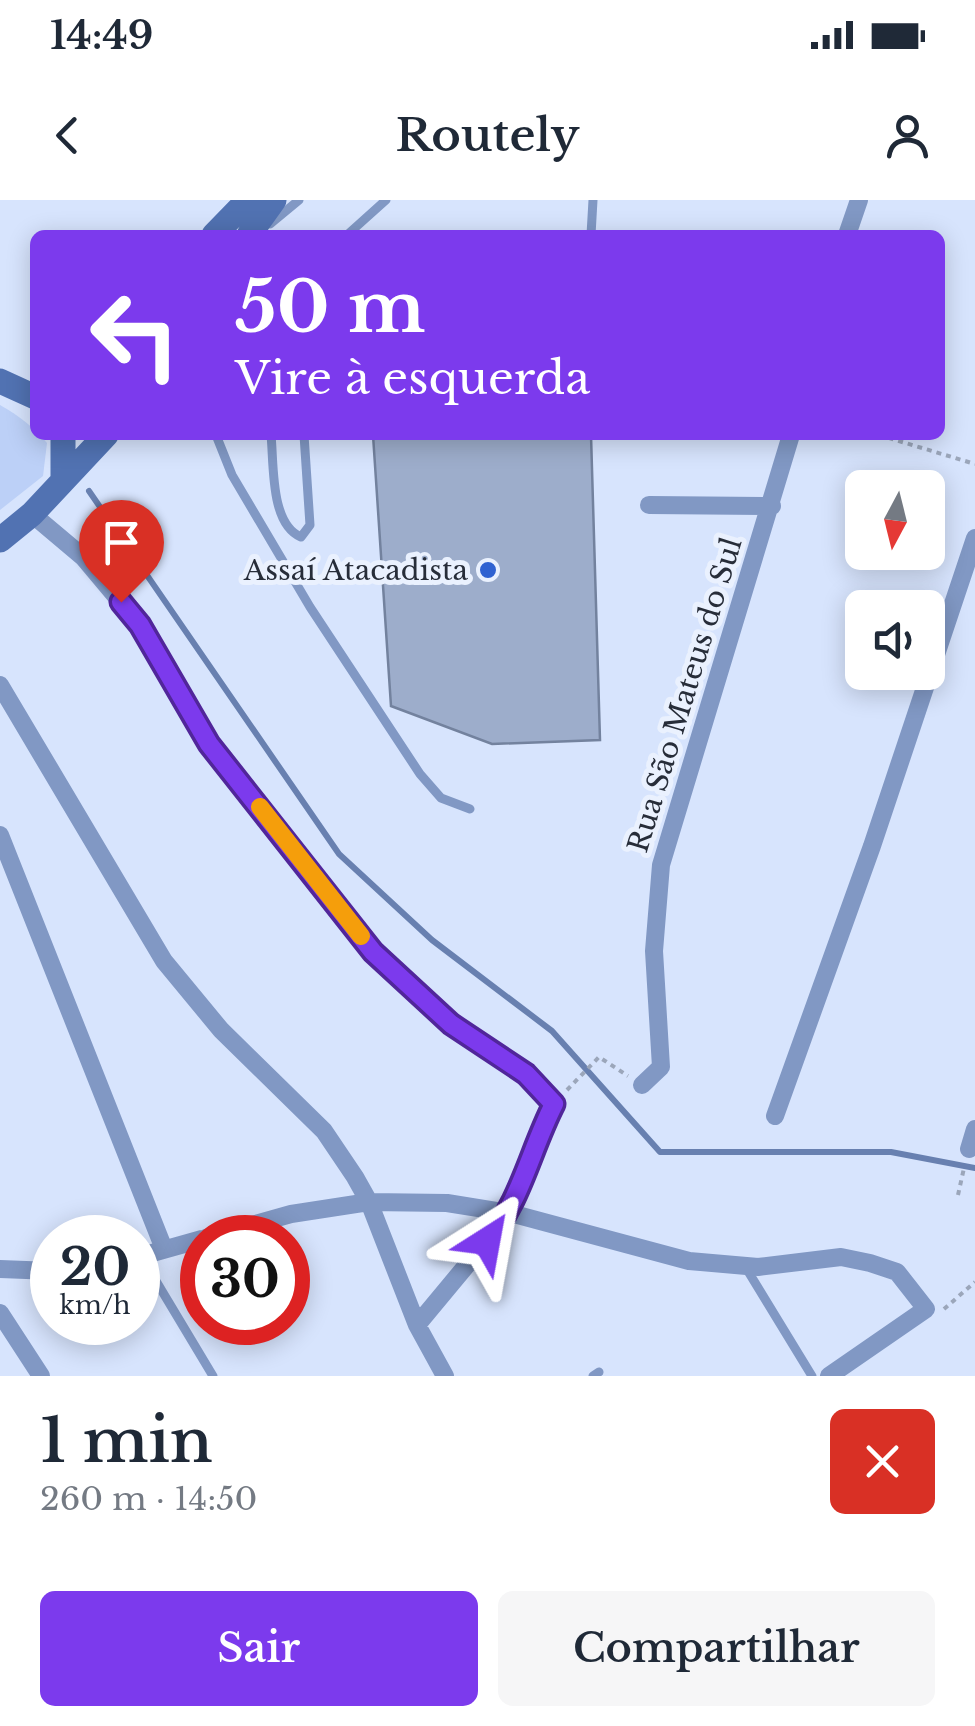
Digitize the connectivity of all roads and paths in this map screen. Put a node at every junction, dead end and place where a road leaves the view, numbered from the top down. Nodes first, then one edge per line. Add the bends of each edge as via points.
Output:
1 (248, 200) edge
2 (274, 200) edge
3 (298, 200) edge
4 (386, 200) edge
5 (592, 200) edge
6 (858, 200) edge
7 (219, 230) edge
8 (255, 230) edge
9 (259, 230) edge
10 (353, 230) edge
11 (591, 230) edge
12 (849, 230) edge
13 (30, 375) edge
14 (0, 381) edge
15 (30, 394) edge
16 (63, 440) edge
17 (101, 440) edge
18 (218, 440) edge
19 (272, 440) edge
20 (304, 440) edge
21 (790, 440) edge
22 (896, 440) edge
23 (975, 464) edge
24 (63, 480) junction
25 (649, 506) dead end
26 (772, 506) junction
27 (32, 514) junction
28 (975, 538) edge
29 (0, 540) edge
30 (0, 685) edge
31 (470, 809) dead end
32 (0, 835) edge
33 (642, 1085) joint
34 (554, 1104) junction
35 (775, 1116) dead end
36 (975, 1129) edge
37 (968, 1149) joint
38 (958, 1194) dead end
39 (368, 1202) junction
40 (510, 1213) junction
41 (287, 1215) edge
42 (180, 1245) edge
43 (164, 1250) junction
44 (160, 1251) edge
45 (744, 1266) junction
46 (0, 1269) edge
47 (30, 1270) edge
48 (975, 1282) edge
49 (160, 1290) edge
50 (926, 1308) junction
51 (0, 1313) edge
52 (417, 1325) junction
53 (41, 1376) edge
54 (213, 1376) edge
55 (445, 1376) edge
56 (812, 1376) edge
57 (829, 1376) edge

1 - 7 main road
2 - 8 main road
3 - 9 lane
4 - 10 lane
5 - 11 lane
6 - 12 street
13 - 14 main road
14 - 15 main road
16 - 24 main road
17 - 24 main road
18 - 31 lane via 310,607 420,774 441,798
19 - 20 lane via 279,508 300,538 310,524
21 - 26 street, Rua São Mateus do Sul
22 - 23 path
24 - 27 main road
25 - 26 street
26 - 33 street, Rua São Mateus do Sul via 661,865 654,951 661,1067
27 - 29 main road
27 - 34 street via 83,557 140,625 209,744 373,952
28 - 35 street
30 - 39 street via 164,962 221,1030 324,1131
32 - 43 street
33 - 34 path via 599,1056
34 - 40 street
36 - 37 street
37 - 38 path
39 - 40 street
39 - 41 street
39 - 52 street
40 - 45 street via 689,1261
40 - 52 street
42 - 43 street
43 - 44 street
45 - 50 street via 813,1258 870,1264 897,1272
45 - 56 lane
46 - 47 street
48 - 50 path via 948,1308
49 - 54 lane
50 - 57 street
51 - 53 street
52 - 55 street

